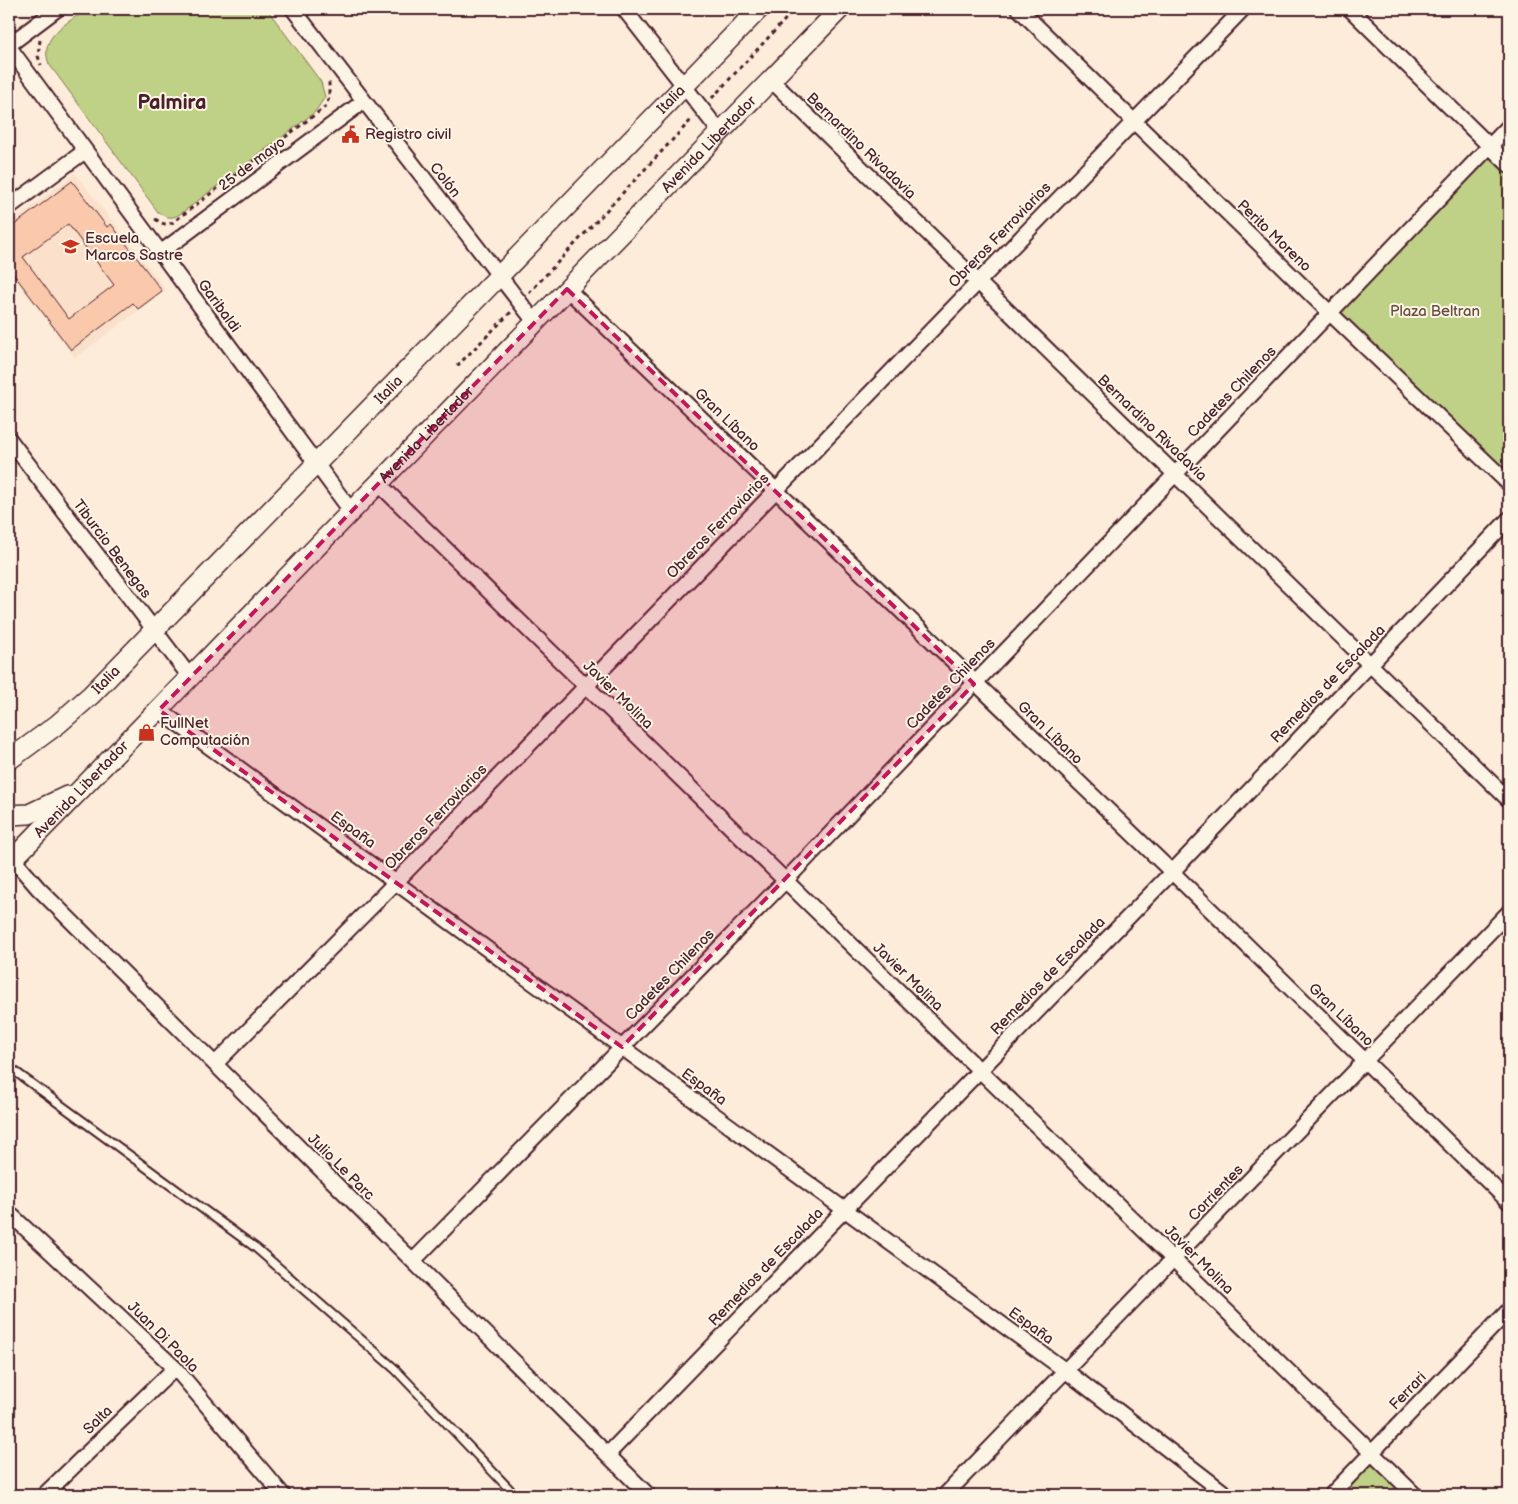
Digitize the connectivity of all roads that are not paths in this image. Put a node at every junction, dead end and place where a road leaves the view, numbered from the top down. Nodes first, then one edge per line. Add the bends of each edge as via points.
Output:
1 (57, 9) edge
2 (293, 9) edge
3 (624, 9) edge
4 (760, 9) edge
5 (840, 9) edge
6 (1019, 9) edge
7 (1243, 9) edge
8 (1350, 9) edge
9 (9, 46) edge
10 (771, 80) junction
11 (684, 87) junction
12 (364, 101) junction
13 (1134, 121) junction
14 (1509, 126) edge
15 (720, 132) junction
16 (1490, 146) junction
17 (85, 151) junction
18 (1509, 164) edge
19 (9, 207) edge
20 (160, 253) junction
21 (499, 277) junction
22 (977, 282) junction
23 (567, 289) junction
24 (1330, 314) junction
25 (535, 322) junction
26 (9, 439) edge
27 (315, 465) junction
28 (1176, 474) junction
29 (378, 483) junction
30 (1509, 484) edge
31 (775, 490) junction
32 (351, 511) junction
33 (1509, 519) edge
34 (154, 632) junction
35 (1370, 664) junction
36 (190, 678) junction
37 (974, 684) junction
38 (586, 686) junction
39 (159, 710) junction
40 (9, 760) edge
41 (80, 790) junction
42 (1509, 800) edge
43 (9, 816) edge
44 (10, 859) edge
45 (1172, 872) junction
46 (785, 881) junction
47 (396, 882) junction
48 (1509, 912) edge
49 (622, 1047) junction
50 (1365, 1061) junction
51 (215, 1064) junction
52 (9, 1067) edge
53 (980, 1069) junction
54 (1509, 1202) edge
55 (844, 1210) junction
56 (11, 1218) edge
57 (1174, 1259) junction
58 (413, 1261) junction
59 (1509, 1310) edge
60 (175, 1368) junction
61 (1066, 1370) junction
62 (1371, 1453) junction
63 (608, 1454) junction
64 (44, 1495) edge
65 (283, 1495) edge
66 (515, 1495) edge
67 (648, 1495) edge
68 (945, 1495) edge
69 (1227, 1495) edge
70 (1330, 1495) edge
71 (1415, 1495) edge

1 - 9 street
2 - 12 street, Colón
3 - 11 street
4 - 11 main road, Italia
5 - 10 main road, Avenida Libertador
6 - 13 street, Perito Moreno
7 - 13 street, Obreros Ferroviarios
8 - 16 street
9 - 17 street, Garibaldi
10 - 15 main road, Avenida Libertador
10 - 22 street, Bernardino Rivadavia
11 - 15 street
11 - 21 main road, Italia
12 - 20 street, 25 de mayo
12 - 21 street, Colón
13 - 22 street, Obreros Ferroviarios
13 - 24 street, Perito Moreno
14 - 16 street, Cadetes Chilenos
15 - 23 main road, Avenida Libertador
16 - 18 street
16 - 24 street, Cadetes Chilenos
17 - 19 street
17 - 20 street, Garibaldi
20 - 27 street, Garibaldi
21 - 25 street, Colón
21 - 27 main road, Italia
22 - 28 street, Bernardino Rivadavia
22 - 31 street, Obreros Ferroviarios
23 - 25 main road, Avenida Libertador
23 - 31 street, Gran Líbano
24 - 28 street, Cadetes Chilenos
24 - 30 street, Perito Moreno
25 - 29 main road, Avenida Libertador
26 - 34 street, Tiburcio Benegas
27 - 32 street, Garibaldi
27 - 34 main road, Italia
28 - 35 street, Bernardino Rivadavia
28 - 37 street, Cadetes Chilenos
29 - 32 main road, Avenida Libertador
29 - 38 street, Javier Molina
31 - 37 street, Gran Líbano
31 - 38 street, Obreros Ferroviarios
32 - 36 main road, Avenida Libertador
33 - 35 street, Remedios de Escalada
34 - 36 street, Tiburcio Benegas
34 - 40 main road, Italia via 74,711
35 - 42 street, Bernardino Rivadavia
35 - 45 street, Remedios de Escalada
36 - 39 main road, Avenida Libertador
37 - 45 street, Gran Líbano
37 - 46 street, Cadetes Chilenos
38 - 46 street, Javier Molina
38 - 47 street, Obreros Ferroviarios
39 - 41 main road, Avenida Libertador
39 - 47 street, España
41 - 43 main road via 28,814
41 - 44 main road, Avenida Libertador
44 - 51 street, Julio Le Parc
45 - 50 street, Gran Líbano
45 - 53 street, Remedios de Escalada
46 - 49 street, Cadetes Chilenos
46 - 53 street, Javier Molina
47 - 49 street, España
47 - 51 street, Obreros Ferroviarios
48 - 50 street, Corrientes
49 - 55 street, España
49 - 58 street, Cadetes Chilenos
50 - 54 street, Gran Líbano
50 - 57 street, Corrientes
51 - 58 street, Julio Le Parc
52 - 66 lane via 256,1248 395,1369
53 - 55 street, Remedios de Escalada
53 - 57 street, Javier Molina
55 - 61 street, España
55 - 63 street, Remedios de Escalada
56 - 60 street, Juan Di Paola
57 - 61 street, Corrientes
57 - 62 street, Javier Molina
58 - 63 street, Julio Le Parc
59 - 62 street, Ferrari
60 - 64 street, Salta
60 - 65 street, Juan Di Paola
61 - 68 street, Corrientes
61 - 69 street, España
62 - 70 street, Ferrari
62 - 71 street, Javier Molina
63 - 67 street, Julio Le Parc

